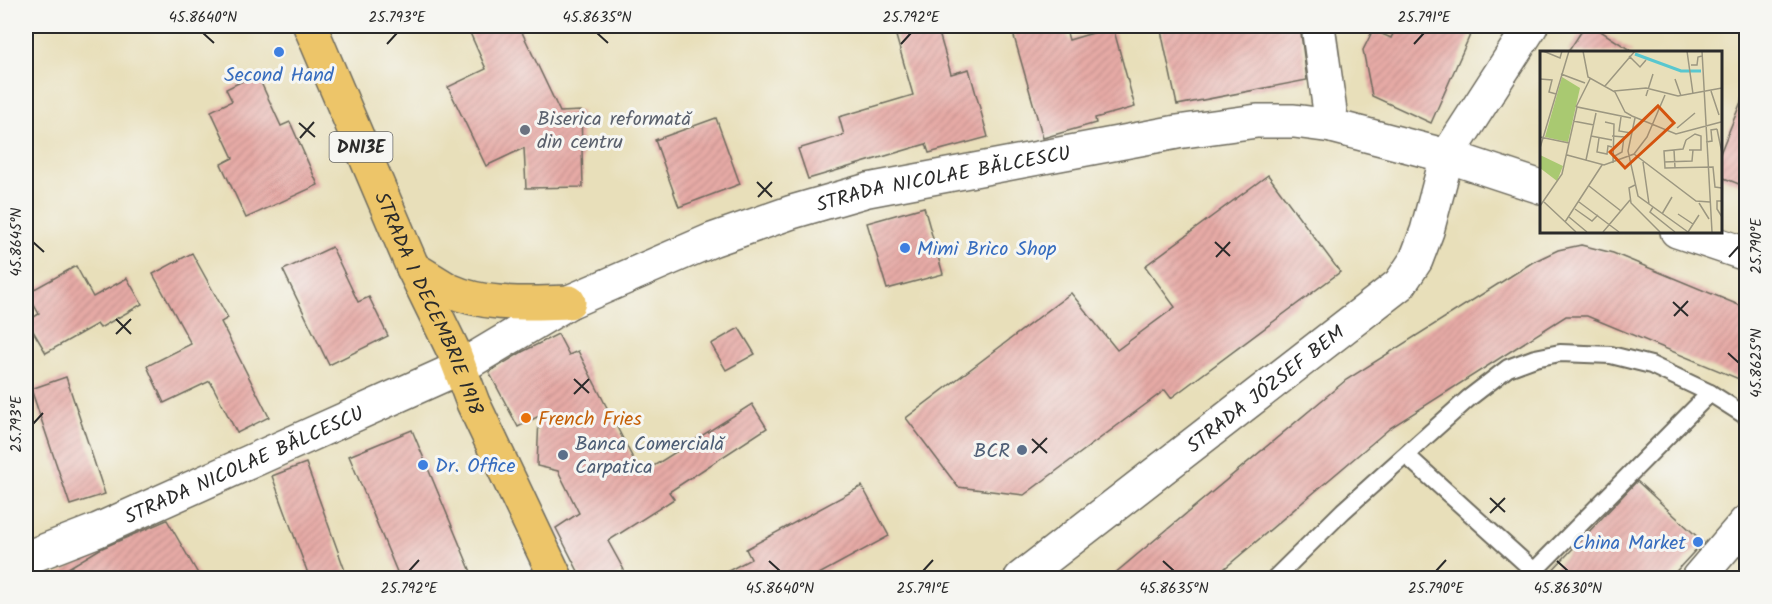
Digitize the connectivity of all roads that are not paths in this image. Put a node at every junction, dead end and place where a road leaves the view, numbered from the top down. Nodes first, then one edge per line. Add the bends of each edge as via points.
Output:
1 (310, 26) edge
2 (1318, 26) edge
3 (1531, 26) edge
4 (1332, 126) junction
5 (1448, 156) junction
6 (1540, 186) edge
7 (1680, 232) edge
8 (1746, 254) edge
9 (413, 268) junction
10 (569, 302) junction
11 (459, 368) junction
12 (1710, 393) junction
13 (1746, 416) edge
14 (1406, 455) junction
15 (1746, 522) edge
16 (26, 558) edge
17 (556, 579) edge
18 (1021, 579) edge
19 (1275, 579) edge
20 (1698, 579) edge

1 - 9 main road, STRADA 1 DECEMBRIE 1918 / DN13E
2 - 4 street
3 - 5 street, STRADA JÓZSEF BEM
4 - 5 street, STRADA NICOLAE BĂLCESCU
4 - 10 street, STRADA NICOLAE BĂLCESCU via 1257,121 1177,132 868,190 712,240
5 - 6 street, STRADA NICOLAE BĂLCESCU
5 - 18 street, STRADA JÓZSEF BEM via 1427,231 1416,260 1400,284
7 - 8 street
9 - 10 main road via 450,290 482,300
9 - 11 main road, STRADA 1 DECEMBRIE 1918 / DN13E
10 - 11 street, STRADA NICOLAE BĂLCESCU
11 - 16 street, STRADA NICOLAE BĂLCESCU
11 - 17 main road, STRADA 1 DECEMBRIE 1918 / DN13E
12 - 13 lane
12 - 14 lane via 1651,364 1611,355 1560,353 1508,368
12 - 14 lane via 1534,571
14 - 19 lane
15 - 20 street

